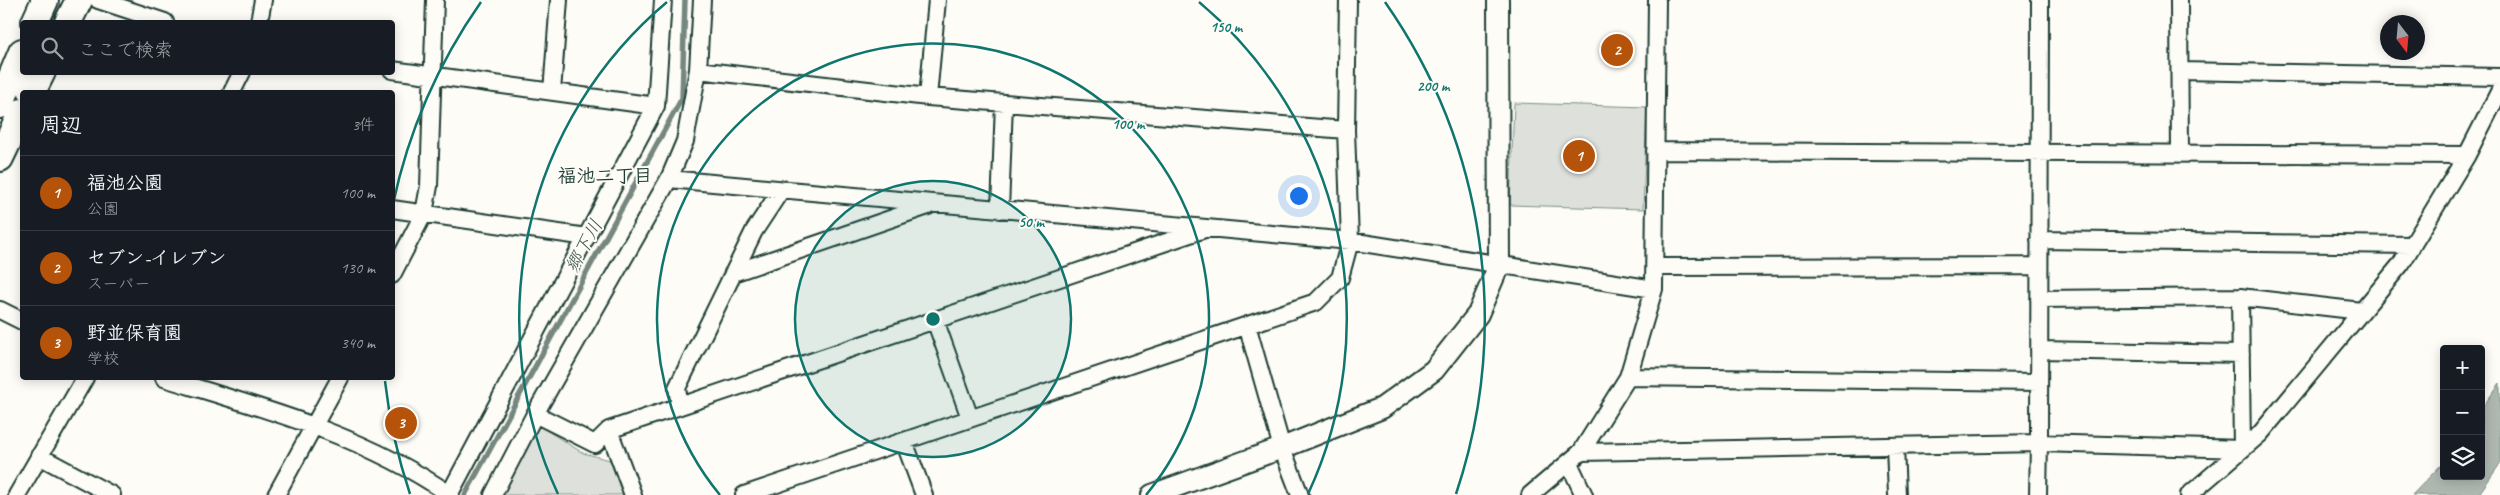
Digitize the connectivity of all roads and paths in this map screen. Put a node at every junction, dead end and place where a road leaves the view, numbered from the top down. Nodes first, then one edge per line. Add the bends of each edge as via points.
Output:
1 (45, 0) edge
2 (79, 0) edge
3 (98, 0) edge
4 (263, 0) edge
5 (435, 0) edge
6 (559, 0) edge
7 (663, 0) edge
8 (702, 0) edge
9 (937, 0) edge
10 (1348, 0) edge
11 (1498, 0) edge
12 (1657, 0) edge
13 (2040, 0) edge
14 (2180, 0) edge
15 (36, 20) edge
16 (69, 20) edge
17 (159, 20) edge
18 (259, 20) edge
19 (20, 57) edge
20 (395, 70) edge
21 (698, 70) junction
22 (2180, 71) junction
23 (40, 75) edge
24 (240, 75) edge
25 (433, 76) junction
26 (2500, 77) edge
27 (33, 90) edge
28 (233, 90) edge
29 (2500, 90) edge
30 (552, 92) junction
31 (928, 97) junction
32 (1004, 103) junction
33 (0, 105) edge
34 (656, 106) junction
35 (20, 116) edge
36 (1346, 130) junction
37 (1655, 151) junction
38 (2039, 153) junction
39 (2180, 154) junction
40 (2467, 155) junction
41 (0, 158) edge
42 (669, 179) junction
43 (780, 190) junction
44 (935, 204) junction
45 (395, 209) edge
46 (1000, 210) junction
47 (424, 213) junction
48 (1208, 228) junction
49 (587, 238) junction
50 (2039, 240) junction
51 (1350, 241) junction
52 (2412, 246) junction
53 (1499, 264) junction
54 (2039, 266) junction
55 (1655, 267) junction
56 (395, 269) edge
57 (734, 273) junction
58 (1654, 289) junction
59 (2240, 297) junction
60 (2039, 299) junction
61 (0, 310) edge
62 (2361, 311) junction
63 (20, 320) edge
64 (935, 320) junction
65 (1247, 325) junction
66 (2039, 350) junction
67 (2241, 354) junction
68 (1628, 377) junction
69 (84, 380) edge
70 (180, 380) edge
71 (339, 380) edge
72 (196, 382) edge
73 (2039, 382) junction
74 (680, 406) junction
75 (535, 414) junction
76 (970, 418) junction
77 (316, 425) junction
78 (609, 430) junction
79 (904, 441) junction
80 (2039, 443) junction
81 (1895, 446) junction
82 (1282, 448) junction
83 (2242, 449) junction
84 (39, 456) junction
85 (1575, 458) junction
86 (449, 494) edge
87 (16, 495) edge
88 (112, 495) edge
89 (276, 495) edge
90 (493, 495) edge
91 (633, 495) edge
92 (744, 495) edge
93 (924, 495) edge
94 (1152, 495) edge
95 (1300, 495) edge
96 (1530, 495) edge
97 (1584, 495) edge
98 (1897, 495) edge
99 (2038, 495) edge
100 (2189, 495) edge

1 - 15 main road
2 - 16 main road
3 - 17 street
4 - 18 street
5 - 25 street
6 - 30 street
7 - 34 street
8 - 21 street
9 - 31 street
10 - 36 street
11 - 53 street
12 - 37 street
13 - 38 street
14 - 22 street
19 - 33 main road
20 - 25 street
21 - 31 street
21 - 42 street via 685,141
22 - 26 street
22 - 39 street
23 - 27 main road
24 - 28 street
25 - 30 street
25 - 47 street via 429,186
29 - 40 street
30 - 34 street
31 - 32 street
32 - 36 street
32 - 46 street
34 - 49 street
35 - 41 main road
36 - 51 street
37 - 38 street
37 - 55 street
38 - 39 street
38 - 50 street
39 - 40 street
40 - 52 street
42 - 43 street
42 - 75 street
43 - 44 street
43 - 57 street via 754,231
44 - 46 street
44 - 57 street
45 - 47 street
46 - 48 street
47 - 49 street
47 - 56 street
48 - 51 street
48 - 64 street
49 - 86 street
50 - 52 street
50 - 54 street
51 - 53 street
51 - 65 street via 1340,278 1316,302
52 - 62 street
53 - 58 street
53 - 82 street via 1478,314 1434,370 1382,408
54 - 55 street
54 - 60 street
55 - 58 street
57 - 74 street via 677,388
58 - 68 street
59 - 60 street
59 - 62 street
59 - 67 street
60 - 66 street
61 - 63 street
62 - 83 street via 2260,434
64 - 74 street
64 - 76 street
65 - 76 street
65 - 82 street
66 - 67 street
66 - 73 street
67 - 83 street
68 - 73 street
68 - 85 street
69 - 84 street
70 - 72 street
71 - 77 street
72 - 77 street
73 - 80 street
74 - 78 street
75 - 78 street via 595,444
75 - 90 street
76 - 79 street
77 - 86 street via 427,478
77 - 89 street
78 - 91 street
79 - 92 street
79 - 93 street
80 - 81 street
80 - 83 street
80 - 99 street
81 - 85 street
81 - 98 street
82 - 94 street
82 - 95 street
83 - 100 street
84 - 87 street
84 - 88 street
85 - 96 street
85 - 97 street

